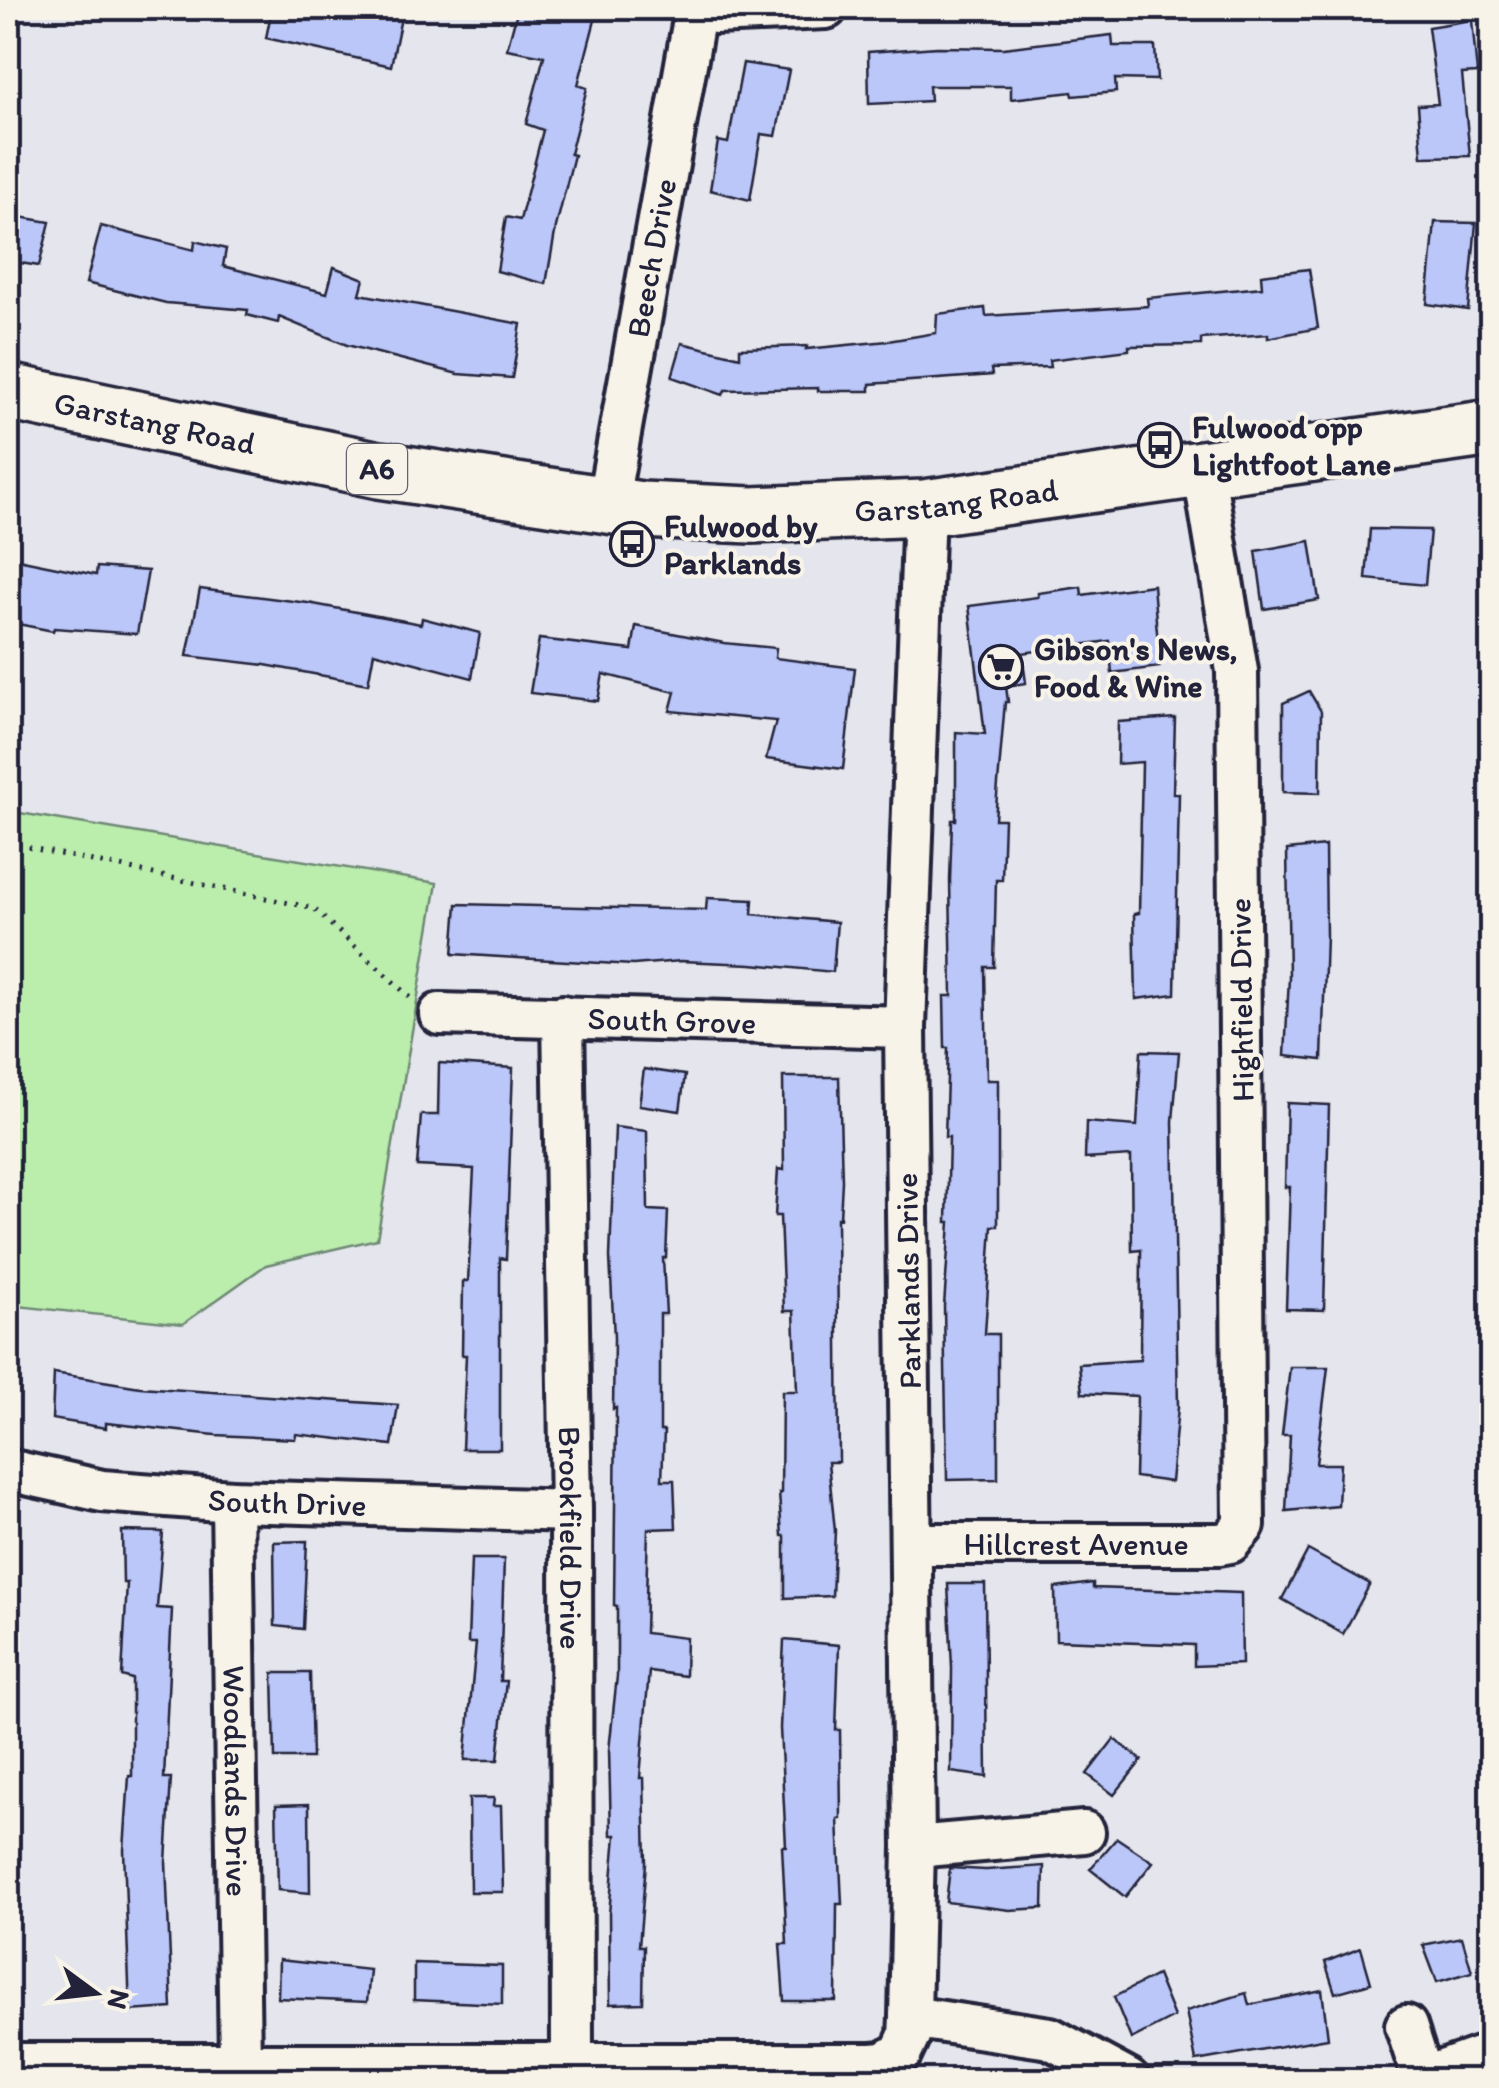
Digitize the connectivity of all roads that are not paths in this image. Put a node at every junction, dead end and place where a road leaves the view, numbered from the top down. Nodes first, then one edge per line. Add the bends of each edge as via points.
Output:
1 (696, 8) edge
2 (709, 8) edge
3 (826, 8) edge
4 (8, 392) edge
5 (1492, 428) edge
6 (1203, 467) junction
7 (608, 506) junction
8 (924, 508) junction
9 (440, 1014) road end
10 (563, 1016) junction
11 (905, 1027) junction
12 (8, 1470) edge
13 (232, 1501) junction
14 (570, 1510) junction
15 (1239, 1535) joint
16 (911, 1544) junction
17 (1084, 1832) dead end
18 (914, 1847) junction
19 (1406, 2026) dead end
20 (905, 2035) junction
21 (1479, 2058) dead end
22 (240, 2063) junction
23 (572, 2063) junction
24 (8, 2064) edge
25 (1420, 2079) edge
26 (1128, 2080) edge

1 - 7 street, Beech Drive
2 - 3 street
4 - 7 highway, Garstang Road / A6 via 379,470
5 - 6 highway, Garstang Road / A6
6 - 8 highway, Garstang Road / A6
6 - 15 street, Highfield Drive via 1237,670 1246,1513
7 - 8 highway, Garstang Road / A6 via 752,514
8 - 11 street, Parklands Drive
9 - 10 street, South Grove
10 - 11 street, South Grove
10 - 14 street, Brookfield Drive
11 - 16 street, Parklands Drive
12 - 13 street, South Drive via 102,1491
13 - 14 street, South Drive
13 - 22 street, Woodlands Drive
14 - 23 street, Brookfield Drive
15 - 16 street, Hillcrest Avenue via 1219,1544
16 - 18 street, Parklands Drive
17 - 18 street
18 - 20 street, Parklands Drive
19 - 25 street
20 - 23 street via 884,2063
20 - 26 street via 1050,2038
21 - 25 street
22 - 23 street
22 - 24 street

